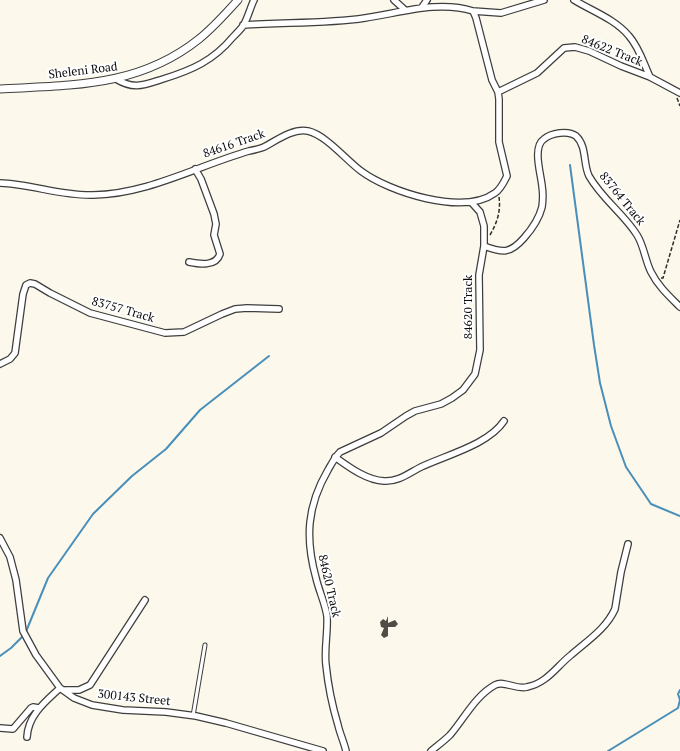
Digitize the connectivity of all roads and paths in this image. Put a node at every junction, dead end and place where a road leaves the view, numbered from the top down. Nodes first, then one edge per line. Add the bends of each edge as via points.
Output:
1 (238, 0) edge
2 (254, 0) edge
3 (394, 0) edge
4 (427, 0) edge
5 (544, 0) edge
6 (574, 0) edge
7 (422, 7) junction
8 (405, 10) junction
9 (473, 11) junction
10 (243, 25) junction
11 (116, 78) junction
12 (650, 78) junction
13 (0, 89) edge
14 (498, 92) junction
15 (680, 93) edge
16 (195, 169) junction
17 (0, 183) edge
18 (502, 186) junction
19 (472, 203) junction
20 (680, 220) edge
21 (484, 246) junction
22 (189, 262) dead end
23 (655, 280) junction
24 (680, 307) edge
25 (279, 310) dead end
26 (0, 364) edge
27 (504, 421) dead end
28 (335, 457) junction
29 (0, 538) edge
30 (628, 544) dead end
31 (145, 600) dead end
32 (205, 645) dead end
33 (62, 689) junction
34 (39, 708) junction
35 (193, 716) junction
36 (0, 728) edge
37 (26, 737) dead end
38 (323, 751) edge
39 (346, 751) edge
40 (431, 751) edge

1 - 11 street, Sheleni Road via 200,38 176,55 153,67
2 - 10 street
3 - 8 street
4 - 7 street
5 - 9 street via 501,13
6 - 12 street via 625,32 636,46
7 - 8 street
7 - 9 street via 461,7
8 - 10 street via 345,20
9 - 14 street via 492,80
10 - 11 street via 214,56 189,71 135,86 124,84
11 - 13 street, Sheleni Road via 66,85
12 - 14 street, 84622 Track via 589,51 568,47 560,51 537,73
12 - 15 street, 84622 Track
14 - 18 street via 499,142 507,176
16 - 17 street, 84616 Track via 139,188 93,195
16 - 19 street, 84616 Track via 262,148 296,131 305,130 328,142 361,171 408,194 442,201
16 - 22 street via 202,179 214,214 214,235 220,254 219,258 208,264
18 - 19 street, 84616 Track via 495,193
18 - 21 path via 494,228
19 - 21 street via 482,218
20 - 23 path via 663,278
21 - 23 street, 83764 Track via 510,251 532,229 538,219 543,199 539,145 551,135 572,134 581,145 588,174 595,186 638,236
21 - 28 street, 84620 Track via 479,276 480,350 475,374 470,382 446,401 406,416 381,433 345,449
23 - 24 street, 83764 Track
25 - 26 street, 83757 Track via 235,309 184,332 165,333 90,313 30,283 26,285 23,294 14,353 10,359
27 - 28 street via 480,441 387,482 369,478
28 - 39 street, 84620 Track via 316,494 311,510 309,538 316,578 327,615 325,662 328,686
29 - 33 street, 300143 Street via 10,557 16,580 23,631 36,655
30 - 40 street via 615,609 600,630 569,656 555,672 538,683 519,688 495,685 467,712 449,736
31 - 33 street via 90,685 79,690
32 - 35 lane
33 - 34 street
33 - 35 street, 300143 Street via 74,698 92,705
34 - 36 street via 31,708 13,728
34 - 37 street via 30,722
35 - 38 street, 300143 Street

